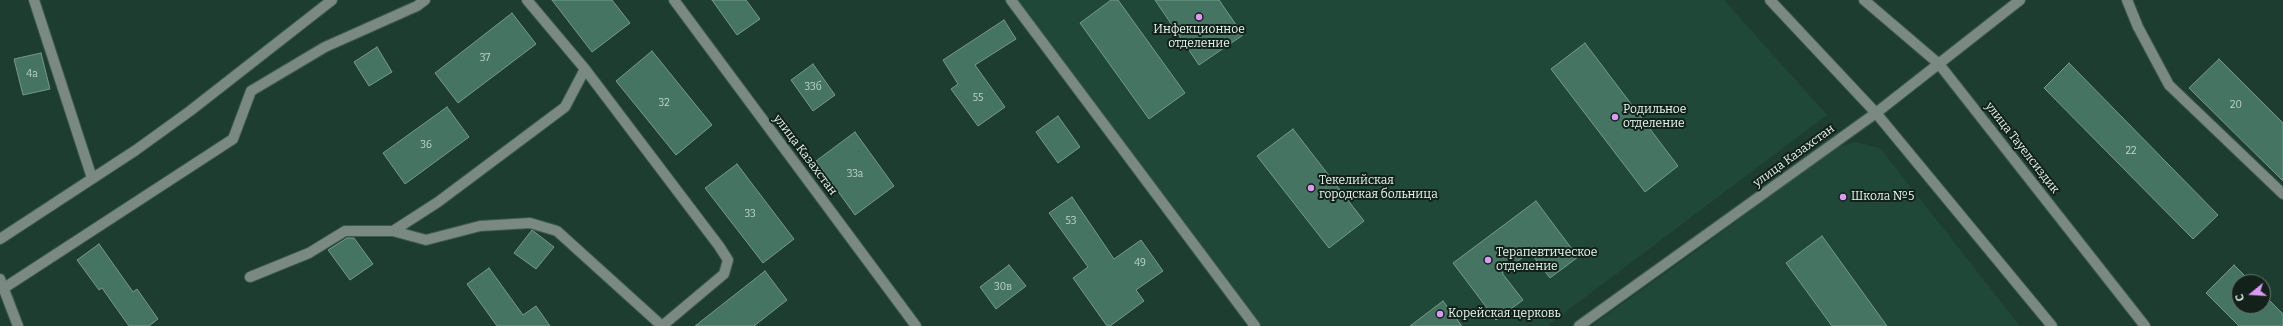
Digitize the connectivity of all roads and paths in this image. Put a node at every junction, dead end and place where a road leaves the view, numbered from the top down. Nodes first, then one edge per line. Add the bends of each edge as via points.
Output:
1 (34, 0) edge
2 (332, 0) edge
3 (425, 0) edge
4 (527, 0) edge
5 (674, 0) edge
6 (1011, 0) edge
7 (1770, 0) edge
8 (1864, 0) edge
9 (2020, 0) edge
10 (2127, 0) edge
11 (1939, 64) junction
12 (585, 69) junction
13 (1876, 113) junction
14 (92, 178) junction
15 (2283, 194) edge
16 (393, 231) junction
17 (0, 239) edge
18 (250, 277) dead end
19 (2, 284) edge
20 (18, 326) edge
21 (662, 326) edge
22 (916, 326) edge
23 (1256, 326) edge
24 (1579, 326) edge
25 (2052, 326) edge
26 (2145, 326) edge

1 - 14 street
2 - 14 street via 190,111
3 - 19 street via 417,6 325,47 251,91 232,138
4 - 12 street
5 - 22 street, улица Казахстан
6 - 23 street
7 - 13 street
8 - 11 street, улица Тауелсиздик
9 - 11 street, улица Казахстан
10 - 15 street via 2138,27 2169,85
11 - 13 street, улица Казахстан
11 - 26 street, улица Тауелсиздик
12 - 16 street via 565,107 438,202
12 - 21 street via 728,260 724,274
13 - 24 street, улица Казахстан
13 - 25 street
14 - 17 street
16 - 18 street via 345,231 310,253
16 - 21 street via 426,240 480,226 530,223 557,232
19 - 20 street

